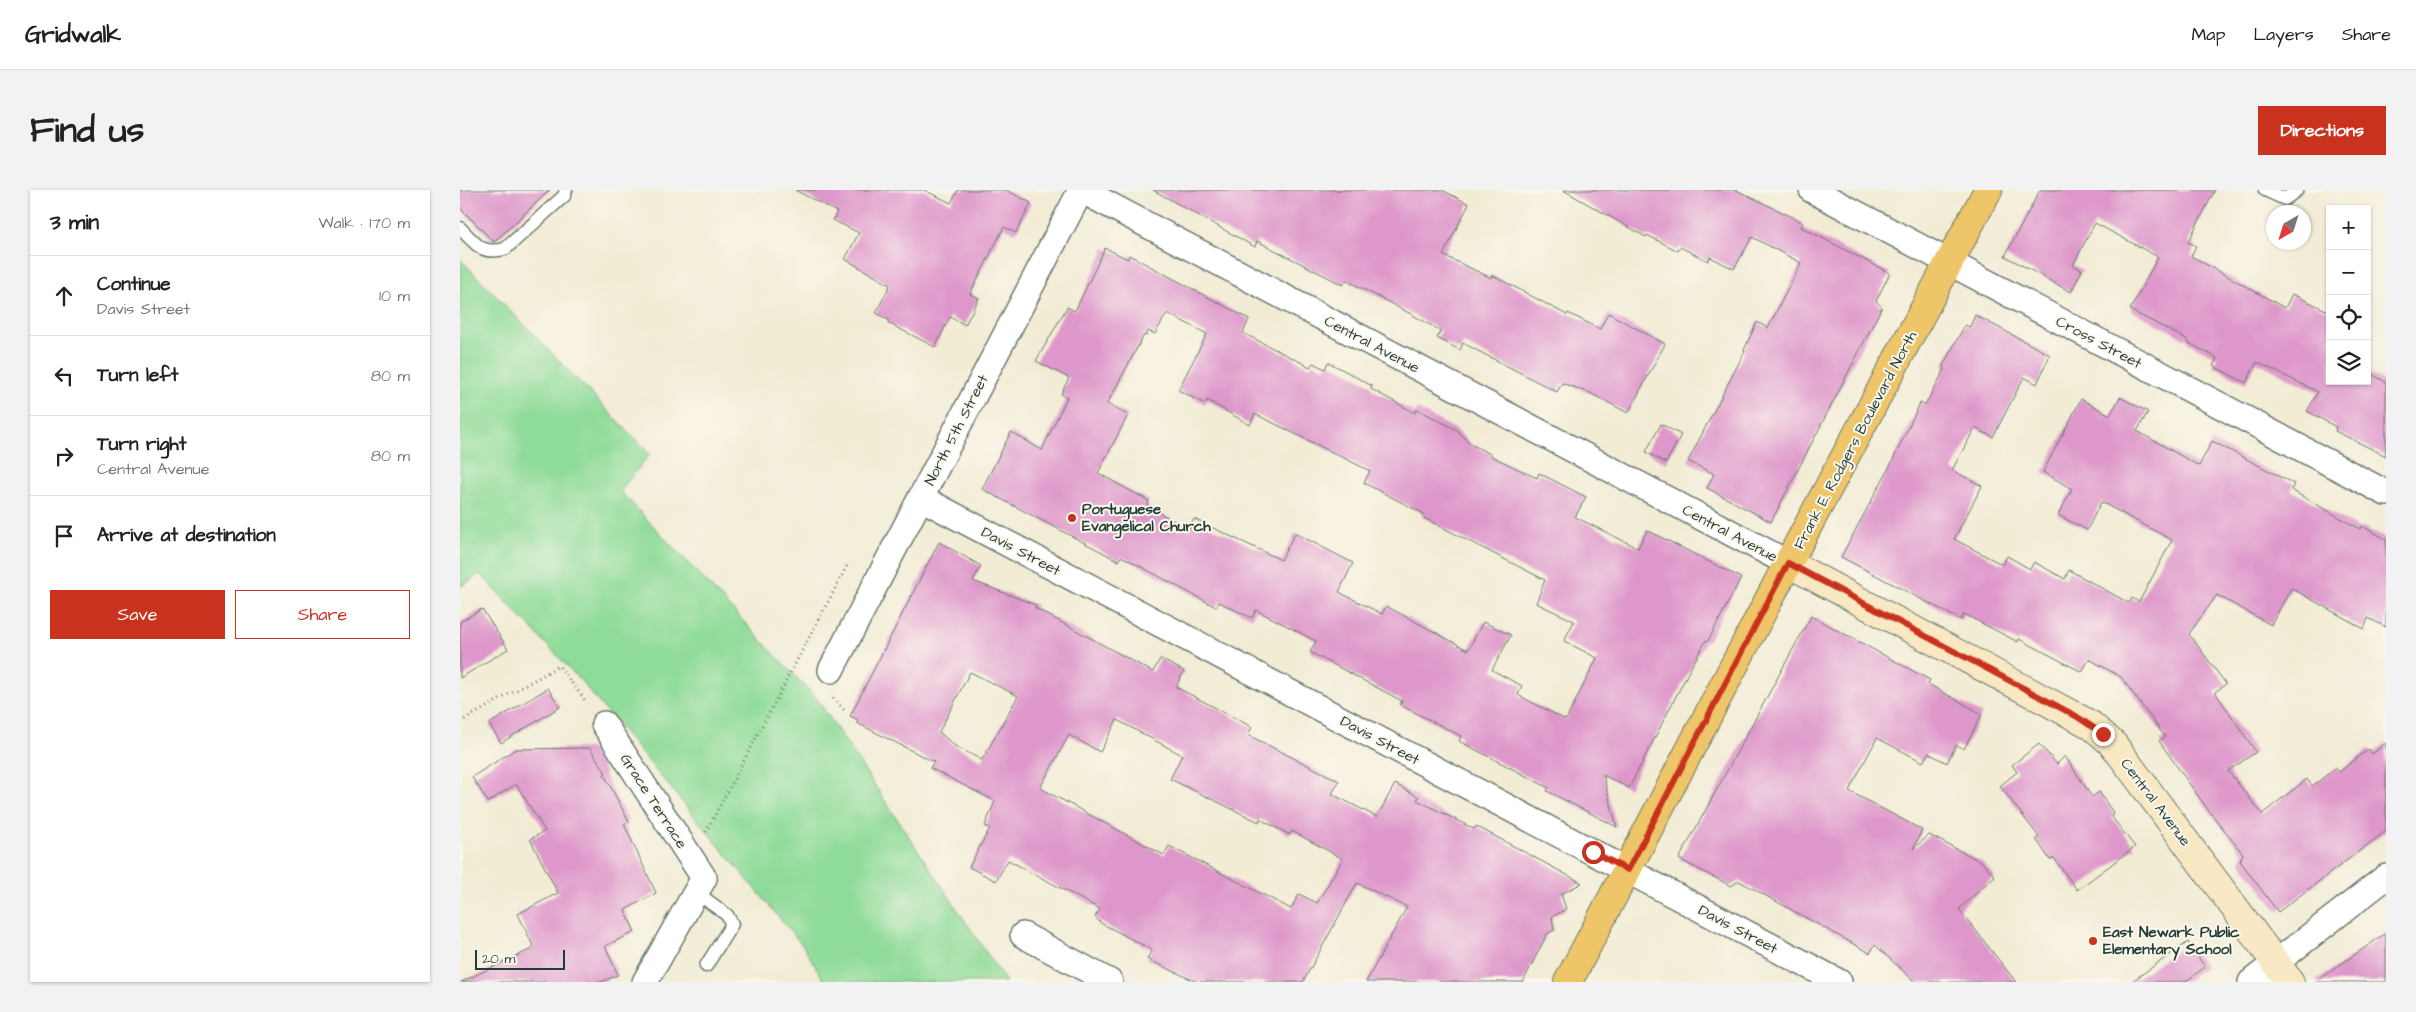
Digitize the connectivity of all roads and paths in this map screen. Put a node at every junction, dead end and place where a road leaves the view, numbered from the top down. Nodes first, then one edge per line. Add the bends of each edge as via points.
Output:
1 (566, 190) edge
2 (1081, 190) edge
3 (1812, 190) edge
4 (1988, 190) edge
5 (2265, 190) edge
6 (2297, 190) edge
7 (460, 228) edge
8 (1950, 262) junction
9 (2386, 493) edge
10 (921, 498) junction
11 (1788, 563) junction
12 (847, 566) dead end
13 (831, 670) dead end
14 (460, 722) edge
15 (604, 724) joint
16 (703, 837) dead end
17 (1628, 870) junction
18 (2386, 878) edge
19 (700, 885) junction
20 (1023, 935) dead end
21 (706, 966) dead end
22 (2283, 973) edge
23 (644, 982) edge
24 (1110, 982) edge
25 (1568, 982) edge
26 (1838, 982) edge
27 (2251, 982) edge

1 - 7 lane via 564,196 505,249 481,250
2 - 10 street, North 5th Street
2 - 11 street, Central Avenue
3 - 8 street, Cross Street
4 - 8 main road, Frank E. Rodgers Boulevard North
5 - 6 lane via 2285,199
8 - 9 street, Cross Street
8 - 11 main road, Frank E. Rodgers Boulevard North
10 - 13 street, North 5th Street
10 - 17 street, Davis Street
11 - 17 main road, Frank E. Rodgers Boulevard North
11 - 22 main road, Central Avenue via 2091,724 2113,744
12 - 16 path
14 - 15 path via 559,666
15 - 19 street, Grace Terrace
17 - 25 main road, Frank E. Rodgers Boulevard North
17 - 26 street, Davis Street
18 - 22 street
19 - 21 lane via 732,924
19 - 23 street
20 - 24 street
22 - 27 street

